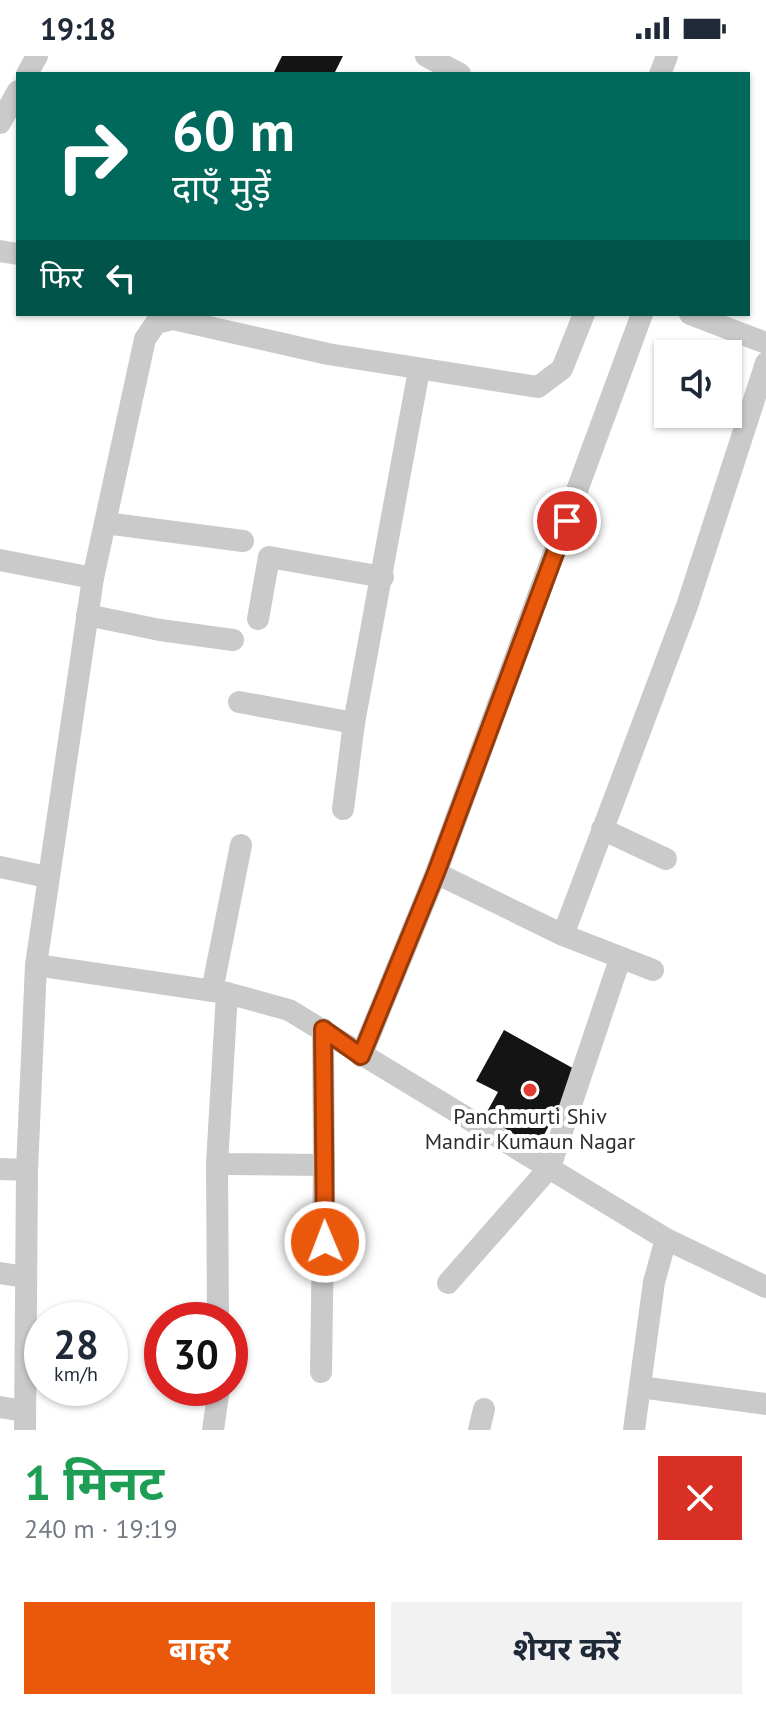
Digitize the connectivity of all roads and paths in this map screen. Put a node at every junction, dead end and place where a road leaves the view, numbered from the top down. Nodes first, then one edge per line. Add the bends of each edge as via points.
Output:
1 (426, 56) edge
2 (456, 72) edge
3 (16, 95) edge
4 (0, 123) edge
5 (583, 316) edge
6 (641, 316) edge
7 (695, 316) edge
8 (154, 318) edge
9 (766, 343) edge
10 (766, 363) edge
11 (419, 370) junction
12 (105, 523) junction
13 (243, 541) dead end
14 (0, 560) edge
15 (383, 577) junction
16 (93, 578) junction
17 (87, 615) junction
18 (258, 619) dead end
19 (233, 640) dead end
20 (239, 702) dead end
21 (354, 723) junction
22 (343, 809) dead end
23 (602, 829) junction
24 (241, 845) dead end
25 (666, 859) dead end
26 (0, 867) edge
27 (436, 873) junction
28 (47, 877) junction
29 (563, 935) junction
30 (620, 959) junction
31 (36, 965) junction
32 (653, 970) dead end
33 (219, 992) junction
34 (323, 1029) junction
35 (361, 1056) junction
36 (217, 1164) junction
37 (324, 1165) junction
38 (550, 1167) junction
39 (0, 1169) edge
40 (27, 1170) junction
41 (666, 1239) junction
42 (0, 1273) edge
43 (26, 1277) junction
44 (448, 1283) dead end
45 (766, 1287) edge
46 (218, 1302) edge
47 (321, 1372) dead end
48 (640, 1387) junction
49 (766, 1404) edge
50 (216, 1406) edge
51 (0, 1407) edge
52 (25, 1420) edge
53 (213, 1430) edge
54 (634, 1430) edge

1 - 2 street
3 - 4 street
5 - 11 street via 562,369 538,387
6 - 27 street
7 - 9 street
8 - 11 street
8 - 12 street
10 - 23 street via 687,606
11 - 15 street
12 - 13 street
12 - 16 street
14 - 16 street
15 - 18 street via 269,557
15 - 21 street
16 - 17 street
17 - 19 street
17 - 28 street
20 - 21 street
21 - 22 street
23 - 25 street
23 - 29 street
24 - 33 street
26 - 28 street
27 - 29 street
27 - 35 street
28 - 31 street
29 - 30 street
30 - 32 street
30 - 38 street
31 - 33 street
31 - 40 street
33 - 34 street via 270,1003
33 - 36 street
34 - 35 street
34 - 37 street
35 - 38 street
36 - 37 street
36 - 46 street
37 - 47 street
38 - 41 street
38 - 44 street
39 - 40 street
40 - 43 street
41 - 45 street
41 - 48 street via 654,1282
42 - 43 street
43 - 52 street
48 - 49 street
48 - 54 street
50 - 53 street
51 - 52 street

